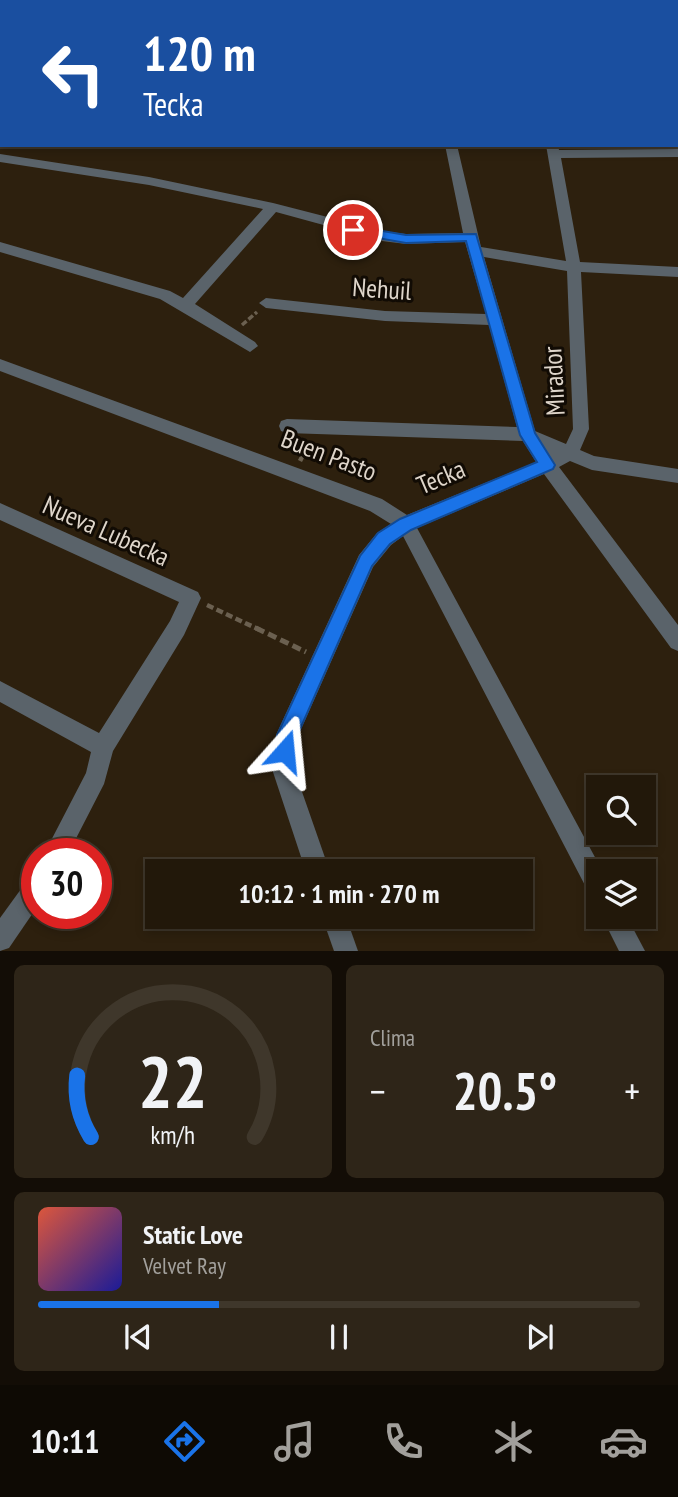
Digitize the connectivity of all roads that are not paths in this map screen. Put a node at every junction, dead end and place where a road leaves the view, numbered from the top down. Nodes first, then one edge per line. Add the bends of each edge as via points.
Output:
1 (69, 0) edge
2 (128, 0) edge
3 (451, 147) edge
4 (553, 150) edge
5 (678, 154) edge
6 (0, 158) edge
7 (273, 207) junction
8 (474, 244) junction
9 (0, 247) edge
10 (573, 267) junction
11 (678, 272) edge
12 (266, 303) road end
13 (185, 305) junction
14 (495, 320) junction
15 (250, 346) dead end
16 (0, 365) edge
17 (287, 426) dead end
18 (528, 435) junction
19 (569, 454) junction
20 (547, 465) junction
21 (678, 476) edge
22 (0, 511) edge
23 (405, 524) junction
24 (678, 641) edge
25 (0, 691) edge
26 (103, 747) junction
27 (63, 838) edge
28 (314, 859) edge
29 (586, 864) edge
30 (21, 909) edge
31 (338, 929) edge
32 (620, 929) edge
33 (0, 939) edge
34 (346, 951) edge
35 (632, 951) edge

1 - 2 street
3 - 8 street
4 - 5 street
4 - 10 street, Mirador
6 - 7 street via 149,181
7 - 8 street via 382,236
7 - 13 street
8 - 10 street
8 - 14 street
9 - 13 street via 165,295
10 - 11 street
10 - 19 street, Mirador via 581,429
12 - 14 street, Nehuil via 385,316
13 - 15 street
14 - 18 street
16 - 23 street, Buen Pasto via 376,505
17 - 18 street
18 - 19 street
18 - 20 street
19 - 20 street, Mirador
19 - 21 street via 613,468
20 - 23 street, Tecka
20 - 24 street
22 - 26 street, Nueva Lubecka via 191,598
23 - 28 street, Tecka via 384,539 366,561 287,735 282,766
23 - 29 street, Buen Pasto
25 - 26 street
26 - 27 street via 96,776
30 - 33 street
31 - 34 street
32 - 35 street

